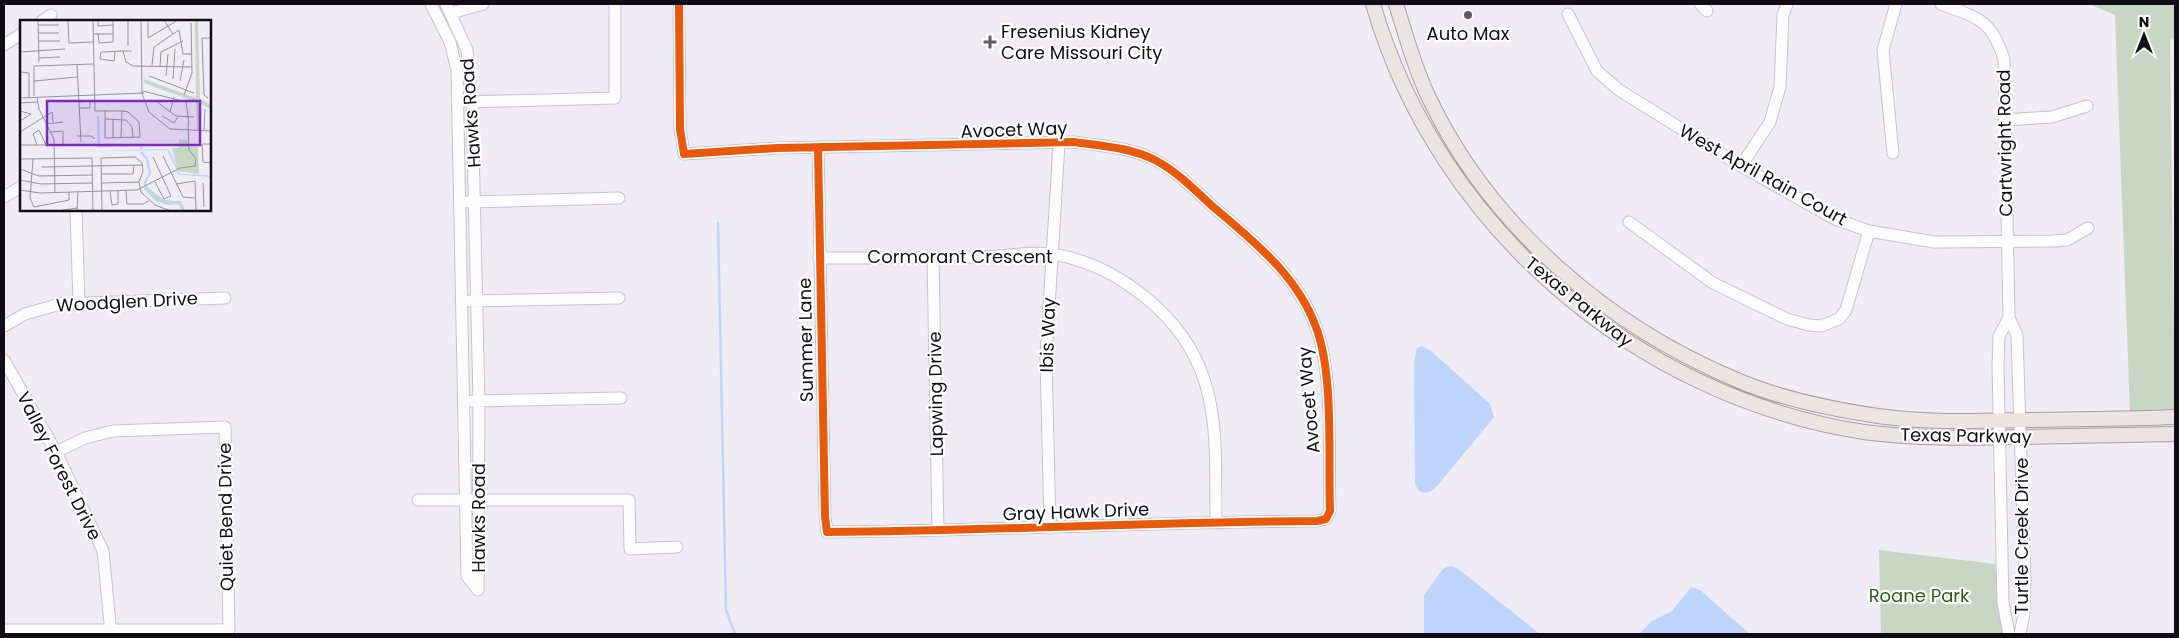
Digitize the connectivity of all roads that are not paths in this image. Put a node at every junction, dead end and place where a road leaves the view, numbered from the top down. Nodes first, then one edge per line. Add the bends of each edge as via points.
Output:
1 (431, 4) edge
2 (483, 4) edge
3 (615, 4) edge
4 (679, 4) edge
5 (1373, 4) edge
6 (1396, 4) edge
7 (1787, 4) edge
8 (1896, 4) edge
9 (1941, 4) edge
10 (449, 9) edge
11 (1568, 14) dead end
12 (20, 35) edge
13 (4, 46) edge
14 (458, 101) junction
15 (472, 102) junction
16 (2087, 106) dead end
17 (2004, 120) junction
18 (1059, 143) junction
19 (818, 148) junction
20 (1893, 153) dead end
21 (1741, 166) junction
22 (20, 187) edge
23 (4, 197) edge
24 (619, 198) dead end
25 (475, 201) junction
26 (459, 202) junction
27 (76, 211) edge
28 (1629, 222) dead end
29 (2088, 228) dead end
30 (1869, 231) junction
31 (2007, 242) junction
32 (1052, 254) junction
33 (933, 257) junction
34 (819, 258) junction
35 (225, 298) dead end
36 (619, 298) dead end
37 (461, 301) junction
38 (477, 301) junction
39 (79, 303) junction
40 (2009, 318) junction
41 (4, 326) edge
42 (4, 360) edge
43 (621, 398) dead end
44 (463, 401) junction
45 (478, 401) junction
46 (2175, 417) edge
47 (2020, 420) junction
48 (1999, 421) junction
49 (2175, 434) edge
50 (1999, 437) junction
51 (2021, 437) junction
52 (56, 452) junction
53 (465, 498) junction
54 (479, 498) junction
55 (418, 500) dead end
56 (1326, 519) joint
57 (1216, 522) junction
58 (1050, 528) junction
59 (938, 531) junction
60 (827, 532) joint
61 (676, 547) dead end
62 (4, 630) edge
63 (111, 632) edge
64 (2009, 634) edge
65 (2020, 634) edge

1 - 14 street, Hawks Road via 455,56
2 - 10 street
3 - 15 street via 615,98
4 - 19 street, Avocet Way via 680,129 684,154
5 - 50 main road, Texas Parkway via 1398,76 1436,146 1469,195 1498,232 1529,263 1619,337 1707,386 1789,415 1902,436
6 - 48 main road, Texas Parkway via 1430,101 1472,170 1536,247 1606,307 1641,331 1694,360 1739,381 1793,398 1830,408 1914,420
7 - 21 street via 1780,87 1770,122
8 - 20 street via 1884,50
9 - 17 street, Cartwright Road via 1980,18 1997,38 2004,59
10 - 15 street, Hawks Road via 467,50
11 - 21 street, West April Rain Court via 1597,71 1619,90
12 - 13 street
14 - 15 street
14 - 26 street, Hawks Road
15 - 25 street, Hawks Road
16 - 17 street via 2052,117
17 - 31 street, Cartwright Road
18 - 19 street, Avocet Way
18 - 32 street, Ibis Way
18 - 56 street, Avocet Way via 1119,148 1155,160 1273,258 1287,274 1305,302 1317,330 1324,362 1330,511
19 - 34 street, Summer Lane
21 - 30 street, West April Rain Court via 1824,214
22 - 23 street
24 - 25 street
25 - 26 street
25 - 38 street, Hawks Road
26 - 37 street, Hawks Road
27 - 39 street
28 - 30 street via 1712,283 1787,319 1809,325 1831,323 1846,310
29 - 31 street, West April Rain Court via 2067,240
30 - 31 street, West April Rain Court via 1934,242
31 - 40 street, Cartwright Road
32 - 33 street, Cormorant Crescent
32 - 57 street, Cormorant Crescent via 1094,267 1144,297 1162,311 1192,351 1211,405
32 - 58 street, Ibis Way via 1046,357
33 - 34 street, Cormorant Crescent
33 - 59 street, Lapwing Drive
34 - 60 street, Summer Lane
35 - 39 street, Woodglen Drive
36 - 38 street
37 - 38 street
37 - 44 street, Hawks Road
38 - 45 street, Hawks Road
39 - 41 street, Woodglen Drive via 41,308
40 - 47 street, Cartwright Road via 2017,335
40 - 48 street, Cartwright Road via 1999,336
42 - 52 street, Valley Forest Drive
43 - 45 street
44 - 45 street
44 - 53 street, Hawks Road
45 - 54 street, Hawks Road
46 - 47 main road, Texas Parkway
47 - 48 main road, Texas Parkway
47 - 51 street, Turtle Creek Drive
48 - 50 street, Turtle Creek Drive
49 - 51 main road, Texas Parkway
50 - 51 main road, Texas Parkway
50 - 64 street, Turtle Creek Drive via 2003,603
51 - 65 street, Turtle Creek Drive via 2025,596
52 - 63 street, Valley Forest Drive via 103,551
52 - 63 street, Quiet Bend Drive via 86,438 113,431 225,427 229,630
53 - 54 street
53 - 54 street, Hawks Road via 467,576 478,590
53 - 55 street
54 - 61 street via 629,500 630,549
56 - 57 street, Gray Hawk Drive via 1317,522
57 - 58 street, Gray Hawk Drive
58 - 59 street, Gray Hawk Drive
59 - 60 street, Gray Hawk Drive
62 - 63 street

